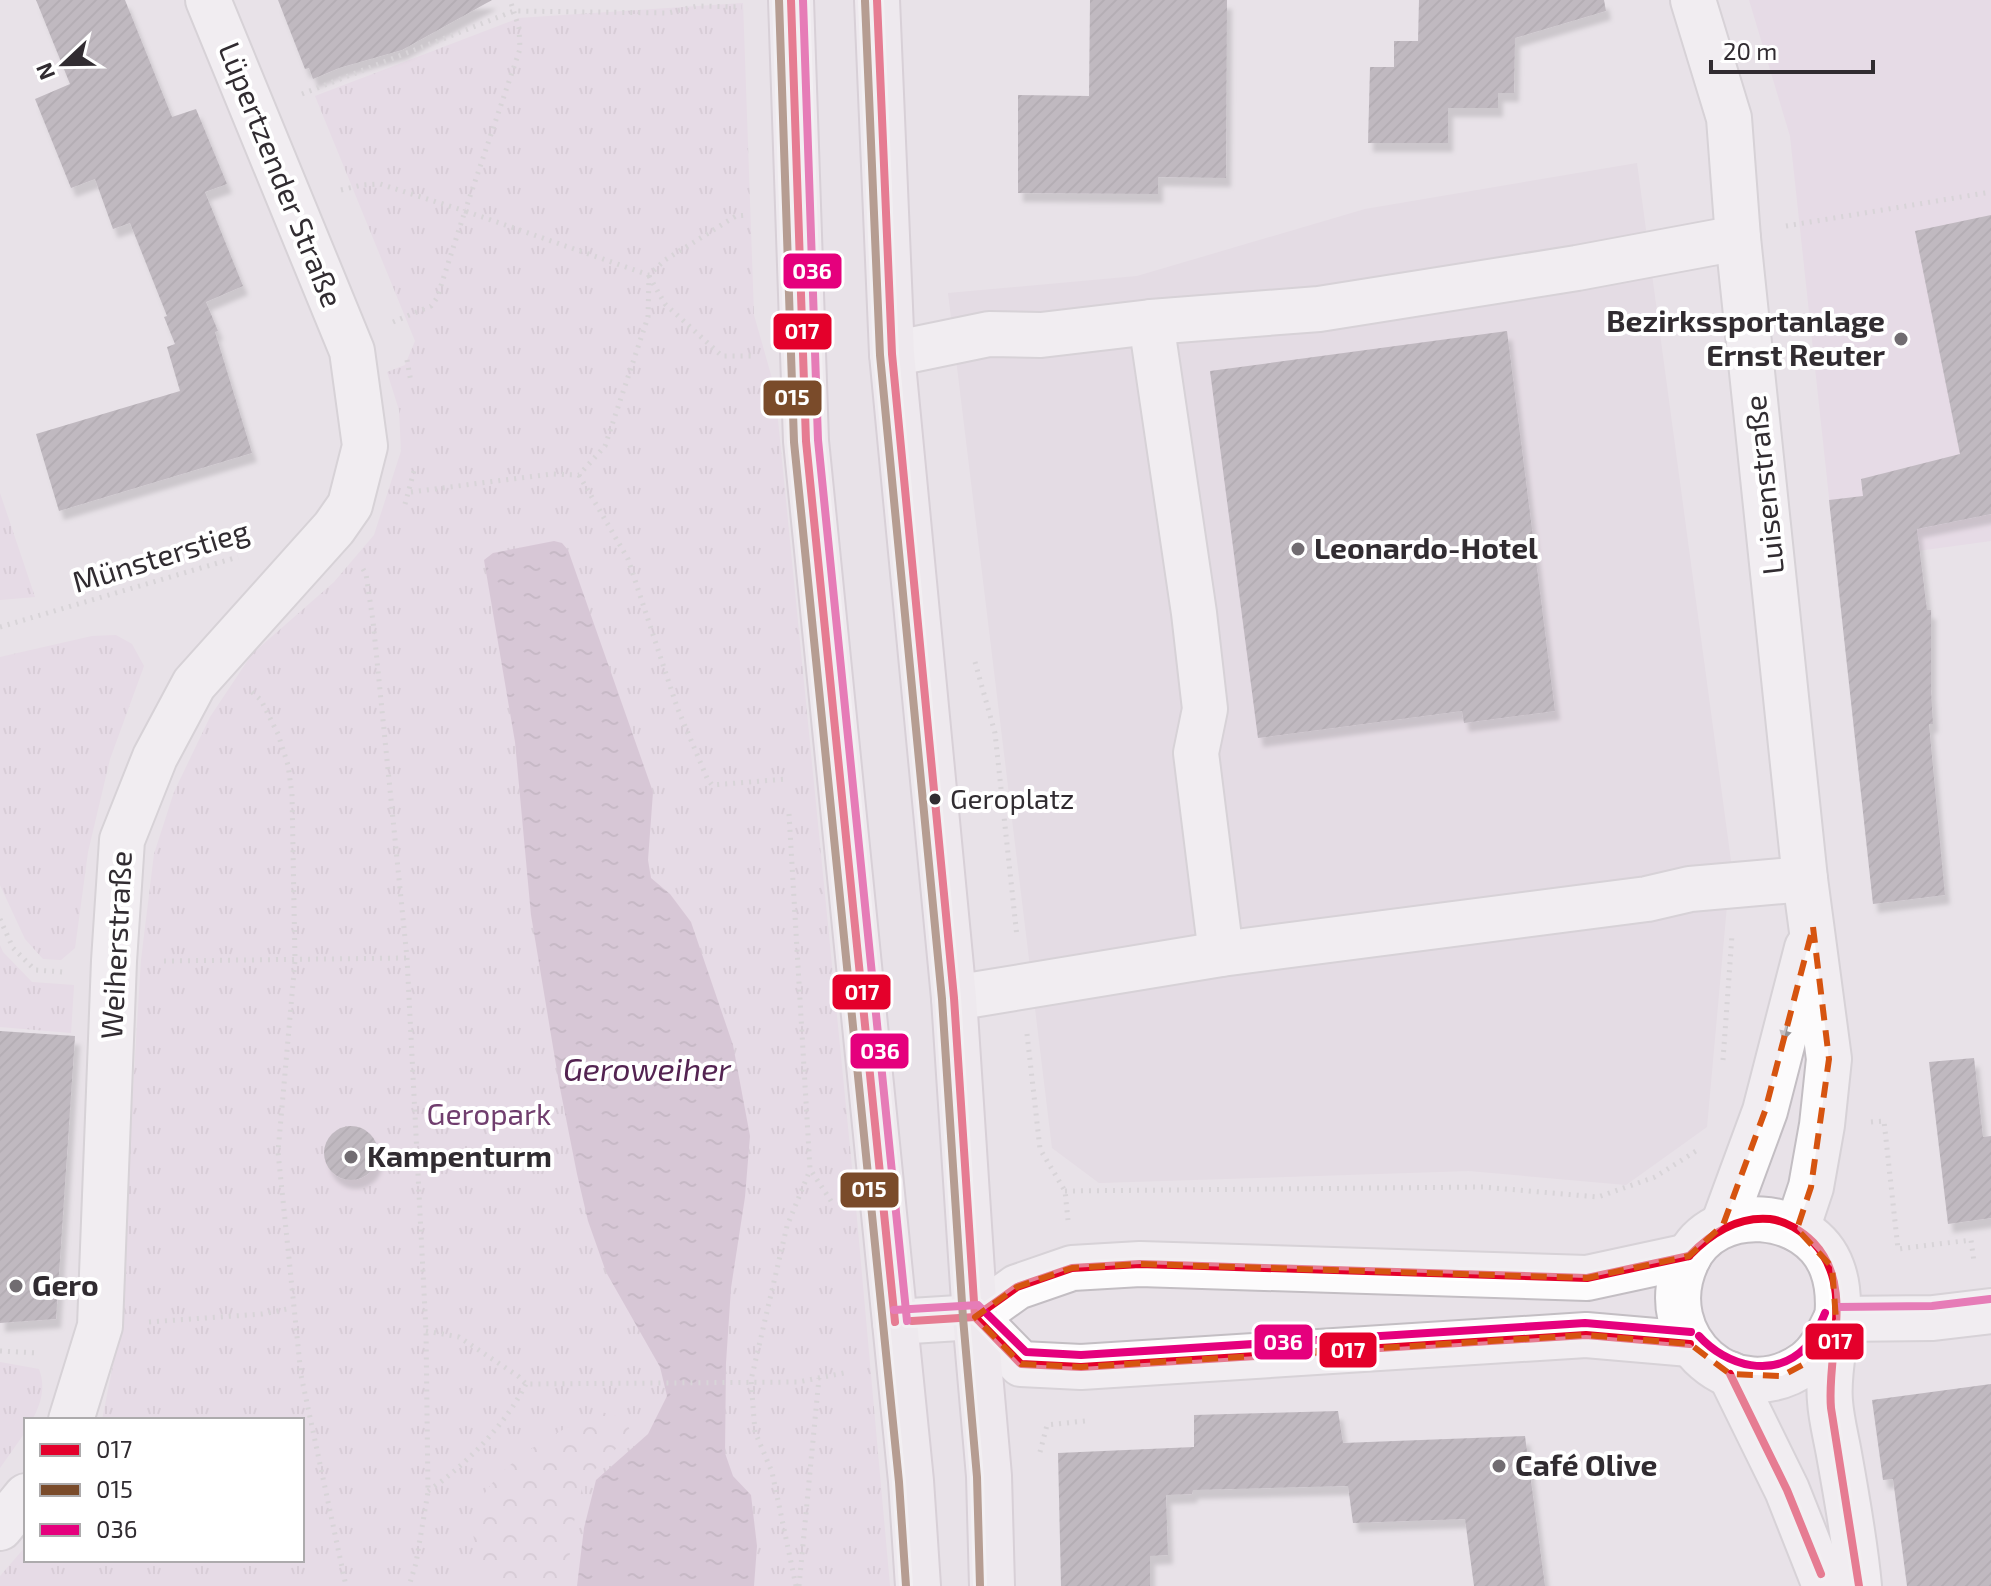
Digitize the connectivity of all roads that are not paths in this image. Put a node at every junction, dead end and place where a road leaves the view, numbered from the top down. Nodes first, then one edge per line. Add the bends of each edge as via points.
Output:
1 (208, 0) edge
2 (877, 0) edge
3 (1693, 0) edge
4 (791, 4) edge
5 (1738, 238) junction
6 (1151, 322) junction
7 (352, 351) joint
8 (892, 354) junction
9 (1805, 879) junction
10 (1813, 927) junction
11 (1221, 954) junction
12 (954, 998) junction
13 (1723, 1225) junction
14 (1797, 1229) junction
15 (1689, 1256) junction
16 (1986, 1312) edge
17 (975, 1317) junction
18 (1836, 1319) junction
19 (895, 1322) junction
20 (1690, 1344) junction
21 (1730, 1374) junction
22 (72, 1418) edge
23 (24, 1498) edge
24 (0, 1528) edge
25 (918, 1586) edge
26 (992, 1586) edge
27 (1825, 1586) edge
28 (1859, 1586) edge

1 - 7 street, Lüpertzender Straße
2 - 8 main road
3 - 5 street, Luisenstraße via 1729,118
4 - 19 main road via 806,441
5 - 6 street via 1319,309
5 - 9 street, Luisenstraße
6 - 8 street via 1041,335 989,334
6 - 11 street via 1205,709 1196,753
7 - 22 street, Weiherstraße via 365,446 350,505 194,684 155,757 122,840 100,1326
8 - 12 main road
9 - 10 street, Luisenstraße
9 - 11 street via 1690,889 1647,899
10 -> 13 street, Luisenstraße via 1765,1111
10 - 14 street, Luisenstraße via 1829,1059 1811,1187
11 - 12 street
12 - 17 main road
13 - 14 street via 1773,1219
13 - 15 street
14 - 18 street via 1832,1267
15 - 17 street via 1587,1278 1140,1264 1072,1268 1017,1287
15 - 20 street via 1677,1300
16 - 18 street
17 - 19 street
17 - 20 street via 1021,1364 1081,1367 1586,1335
17 - 26 main road
18 - 21 street via 1806,1363 1782,1376 1756,1380
18 - 28 street via 1829,1399
19 - 25 main road
20 - 21 street
21 - 27 street via 1787,1490
23 - 24 street

